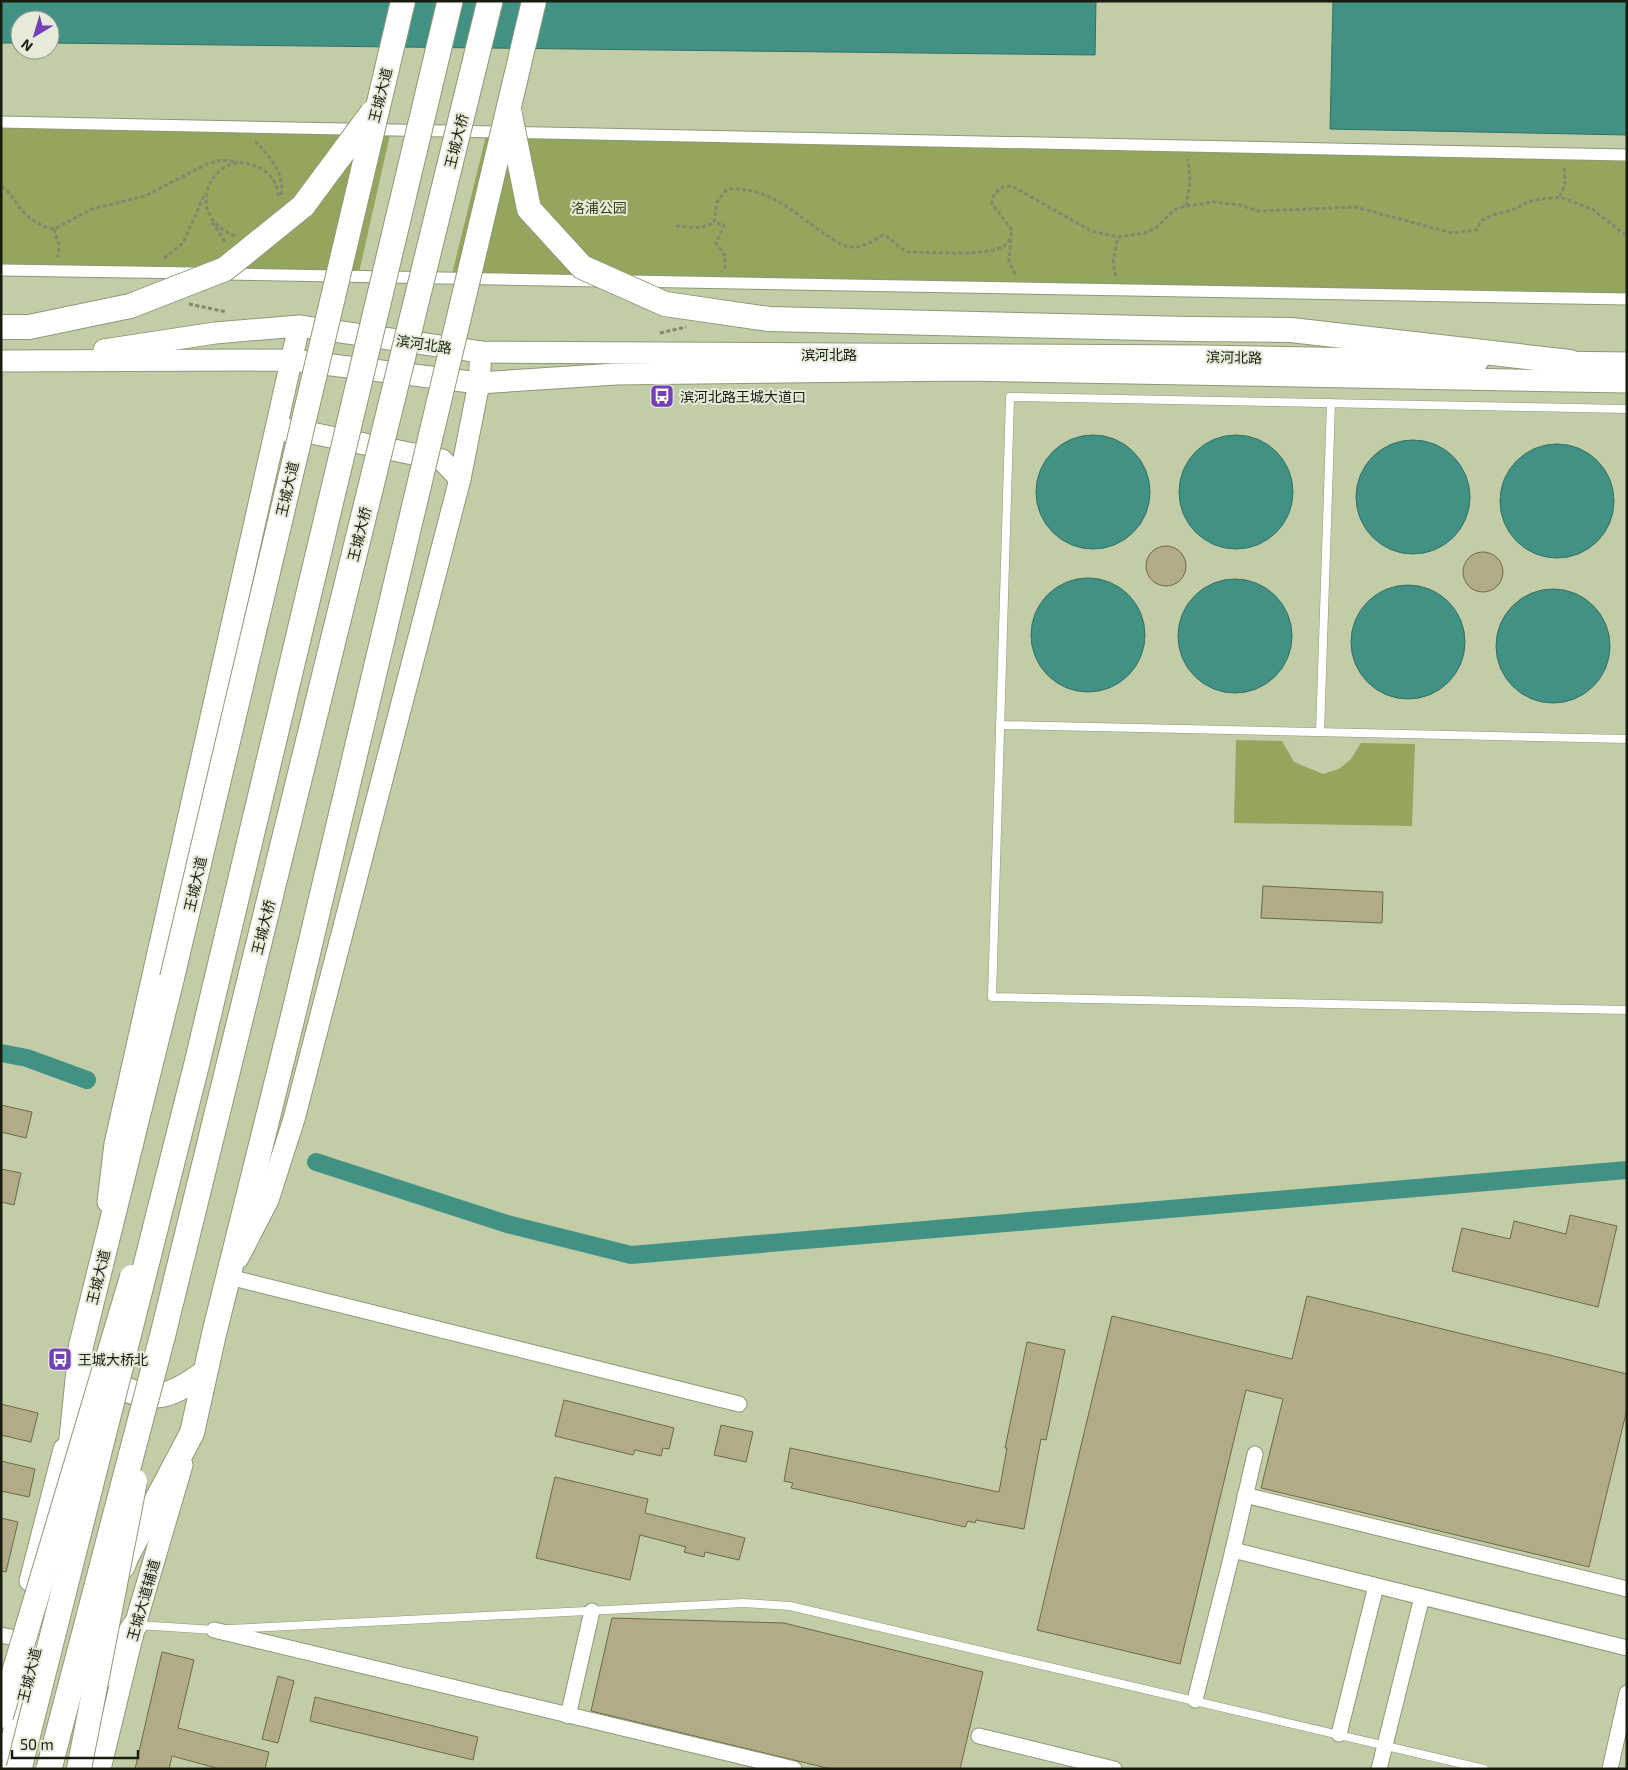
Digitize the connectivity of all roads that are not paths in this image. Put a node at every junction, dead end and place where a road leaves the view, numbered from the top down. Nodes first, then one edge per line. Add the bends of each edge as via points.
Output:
1 (403, 1) edge
2 (450, 1) edge
3 (490, 1) edge
4 (534, 1) edge
5 (378, 106) junction
6 (508, 106) junction
7 (1, 122) edge
8 (1627, 154) edge
9 (1, 270) edge
10 (1627, 299) edge
11 (299, 326) junction
12 (1, 327) edge
13 (481, 352) junction
14 (291, 360) junction
15 (1, 361) edge
16 (35, 361) junction
17 (1570, 362) junction
18 (1627, 363) edge
19 (1627, 382) edge
20 (479, 383) junction
21 (1331, 404) junction
22 (1627, 409) edge
23 (274, 435) junction
24 (460, 478) junction
25 (1000, 725) junction
26 (1320, 732) junction
27 (1627, 739) edge
28 (1627, 1010) edge
29 (197, 1063) junction
30 (100, 1269) junction
31 (229, 1277) junction
32 (163, 1334) junction
33 (81, 1346) junction
34 (205, 1372) junction
35 (739, 1404) dead end
36 (73, 1414) junction
37 (192, 1433) junction
38 (1255, 1454) dead end
39 (1245, 1495) junction
40 (1233, 1550) junction
41 (1376, 1586) junction
42 (1627, 1589) edge
43 (1422, 1597) junction
44 (592, 1611) junction
45 (135, 1625) junction
46 (214, 1630) junction
47 (8, 1636) edge
48 (1627, 1648) edge
49 (1, 1691) edge
50 (1627, 1693) edge
51 (88, 1696) junction
52 (1195, 1700) junction
53 (10, 1715) edge
54 (568, 1716) junction
55 (1339, 1734) junction
56 (979, 1736) dead end
57 (1384, 1744) junction
58 (6, 1769) edge
59 (19, 1769) edge
60 (49, 1769) edge
61 (69, 1769) edge
62 (79, 1769) edge
63 (100, 1769) edge
64 (794, 1769) edge
65 (1114, 1769) edge
66 (1379, 1769) edge
67 (1484, 1769) edge
68 (1610, 1769) edge

1 - 5 main road, 王城大道, bridge
2 - 29 highway, bridge
3 - 32 highway, 王城大桥, bridge
4 - 6 main road, bridge
5 - 12 main road, bridge via 302,206 226,269 130,306 29,327
5 - 30 main road, 王城大道, bridge
6 - 17 main road, bridge via 530,209 582,267 665,304 769,318 1291,330
6 - 31 main road, bridge via 296,1008
7 - 8 street
9 - 10 street
11 - 13 main road, 滨河北路
11 - 14 main road
11 - 16 main road, 滨河北路 via 215,333
13 - 17 main road, 滨河北路 via 1200,356
13 - 20 main road
14 - 16 main road, 滨河北路
14 - 20 main road, 滨河北路
14 - 23 main road
15 - 16 main road, 滨河北路
17 - 18 main road, 滨河北路
19 - 20 main road, 滨河北路 via 962,370 616,374
20 - 24 main road
21 - 22 lane
21 - 25 lane via 1010,397
21 - 26 lane
23 - 24 main road via 292,429 442,460
23 - 30 main road via 115,1144
24 - 31 main road via 294,1119 268,1200
25 - 26 lane
25 - 28 lane via 992,997
26 - 27 lane
29 - 53 main road, bridge via 95,1396
29 - 59 highway, 王城大道, bridge
30 - 33 main road, 王城大道
31 - 34 main road
31 - 35 street
32 - 60 highway, bridge
32 - 62 main road, bridge
33 - 34 main road via 101,1377 126,1390 157,1397 182,1390
33 - 36 main road, 王城大道
34 - 37 main road
36 - 47 main road
36 - 53 main road, 王城大道 via 62,1541
37 - 45 main road, 王城大道辅道
37 - 51 main road via 126,1558
38 - 39 street
39 - 40 street
39 - 42 street
40 - 41 street
40 - 52 street
41 - 43 street
41 - 55 street
43 - 48 street
43 - 57 street
44 - 46 lane
44 - 52 lane via 743,1603 790,1606
44 - 54 street
45 - 46 lane
45 - 51 main road
45 - 63 main road, 王城大道辅道
46 - 54 street
47 - 49 main road
47 - 53 main road
50 - 68 street
51 - 61 main road
52 - 55 lane
53 - 58 main road, 王城大道
54 - 64 street
55 - 57 lane
56 - 65 street
57 - 66 street
57 - 67 lane

